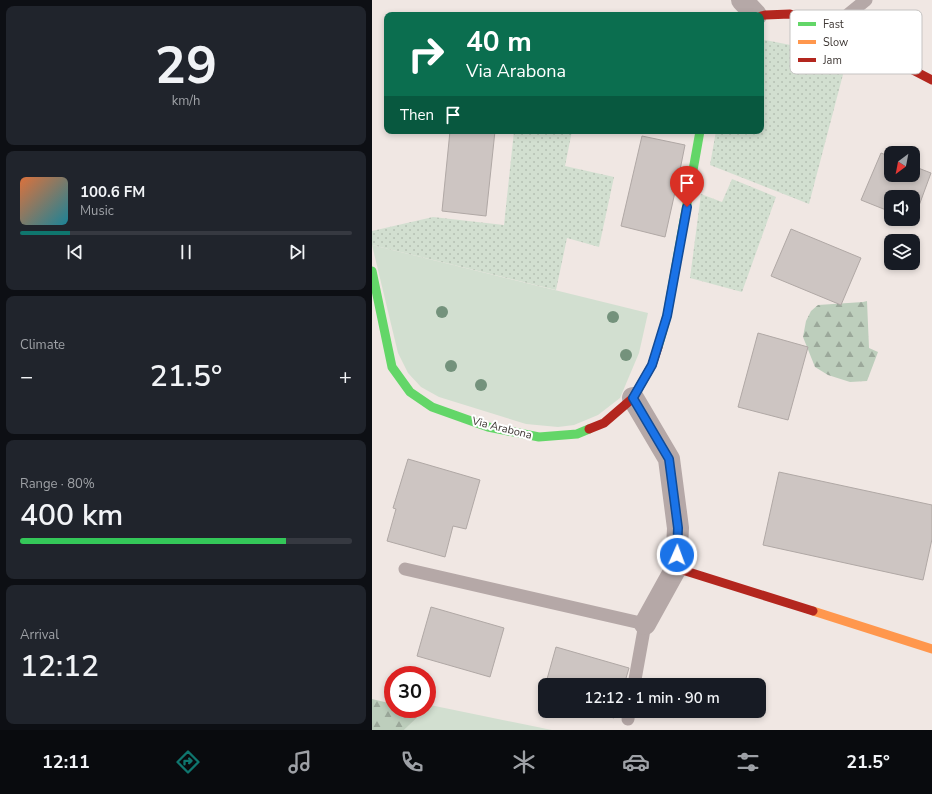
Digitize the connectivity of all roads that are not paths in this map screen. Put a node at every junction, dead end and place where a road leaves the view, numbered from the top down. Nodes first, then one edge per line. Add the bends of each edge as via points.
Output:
1 (742, 0) edge
2 (866, 0) edge
3 (854, 10) edge
4 (753, 12) edge
5 (790, 14) edge
6 (764, 16) edge
7 (920, 74) edge
8 (932, 80) edge
9 (699, 134) edge
10 (372, 271) edge
11 (633, 398) junction
12 (676, 568) junction
13 (405, 569) dead end
14 (645, 624) junction
15 (932, 649) edge
16 (635, 678) edge

1 - 4 street
2 - 3 lane
5 - 6 main road
7 - 8 main road
9 - 11 main road, Via Arabona via 667,316 652,365
10 - 11 main road, Via Arabona via 392,367 410,392 432,407 488,427 539,437 577,434 604,423
11 - 12 street via 669,459 678,528
12 - 14 street
12 - 15 main road
13 - 14 lane
14 - 16 lane

